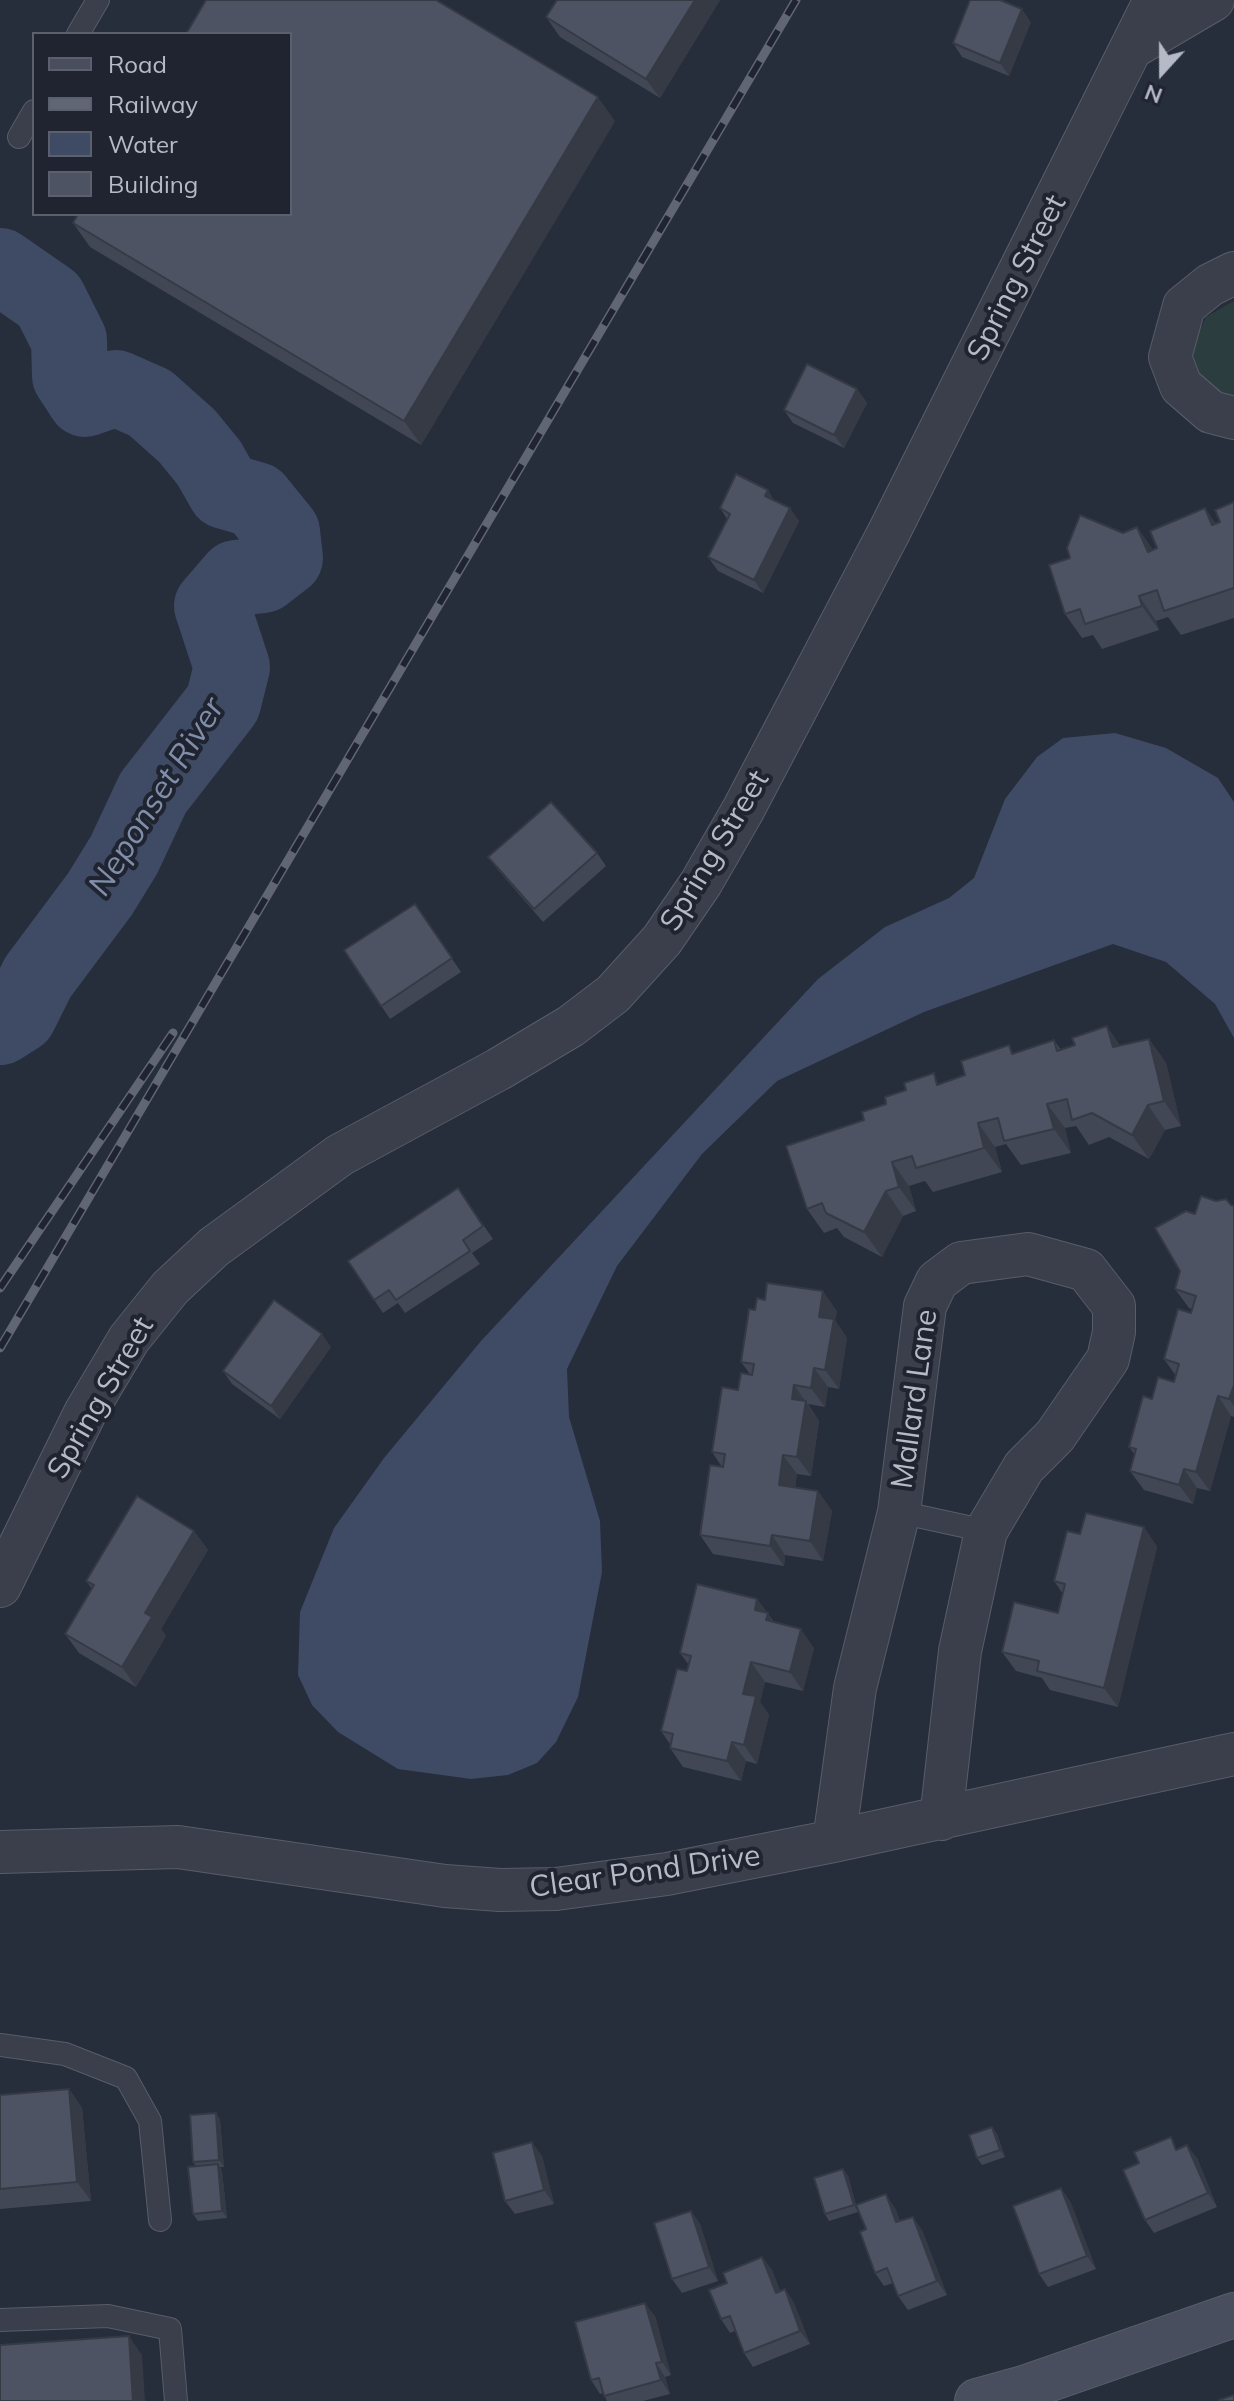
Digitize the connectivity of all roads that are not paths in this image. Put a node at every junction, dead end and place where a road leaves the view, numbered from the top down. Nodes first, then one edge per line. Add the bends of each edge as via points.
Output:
1 (98, 0) edge
2 (1155, 0) edge
3 (1213, 0) edge
4 (79, 32) edge
5 (1133, 47) junction
6 (32, 114) edge
7 (19, 137) dead end
8 (1234, 273) edge
9 (1234, 418) edge
10 (899, 1512) junction
11 (986, 1531) junction
12 (0, 1586) edge
13 (1234, 1754) edge
14 (941, 1819) junction
15 (834, 1841) junction
16 (0, 1852) edge
17 (0, 2045) edge
18 (160, 2220) dead end
19 (1234, 2315) edge
20 (0, 2320) edge
21 (176, 2401) edge
22 (977, 2401) edge

1 - 4 lane
2 - 5 street, Spring Street
3 - 5 street
5 - 12 street, Spring Street via 743,810 662,940 613,994 571,1026 340,1155 214,1247 170,1288 129,1339 85,1413
6 - 7 lane
8 - 9 street via 1184,306 1170,357 1181,386 1211,412
10 - 11 lane
10 - 11 street, Mallard Lane via 925,1306 937,1281 961,1263 1028,1254 1086,1270 1114,1306 1114,1332 1108,1359 1055,1436 1024,1467
10 - 15 street, Mallard Lane via 855,1688
11 - 14 street, Mallard Lane via 960,1651
13 - 14 street, Clear Pond Drive
14 - 15 street, Clear Pond Drive
15 - 16 street, Clear Pond Drive via 667,1874 556,1889 500,1890 178,1847
17 - 18 lane via 65,2054 126,2078 150,2121
19 - 22 street
20 - 21 lane via 108,2316 170,2329

